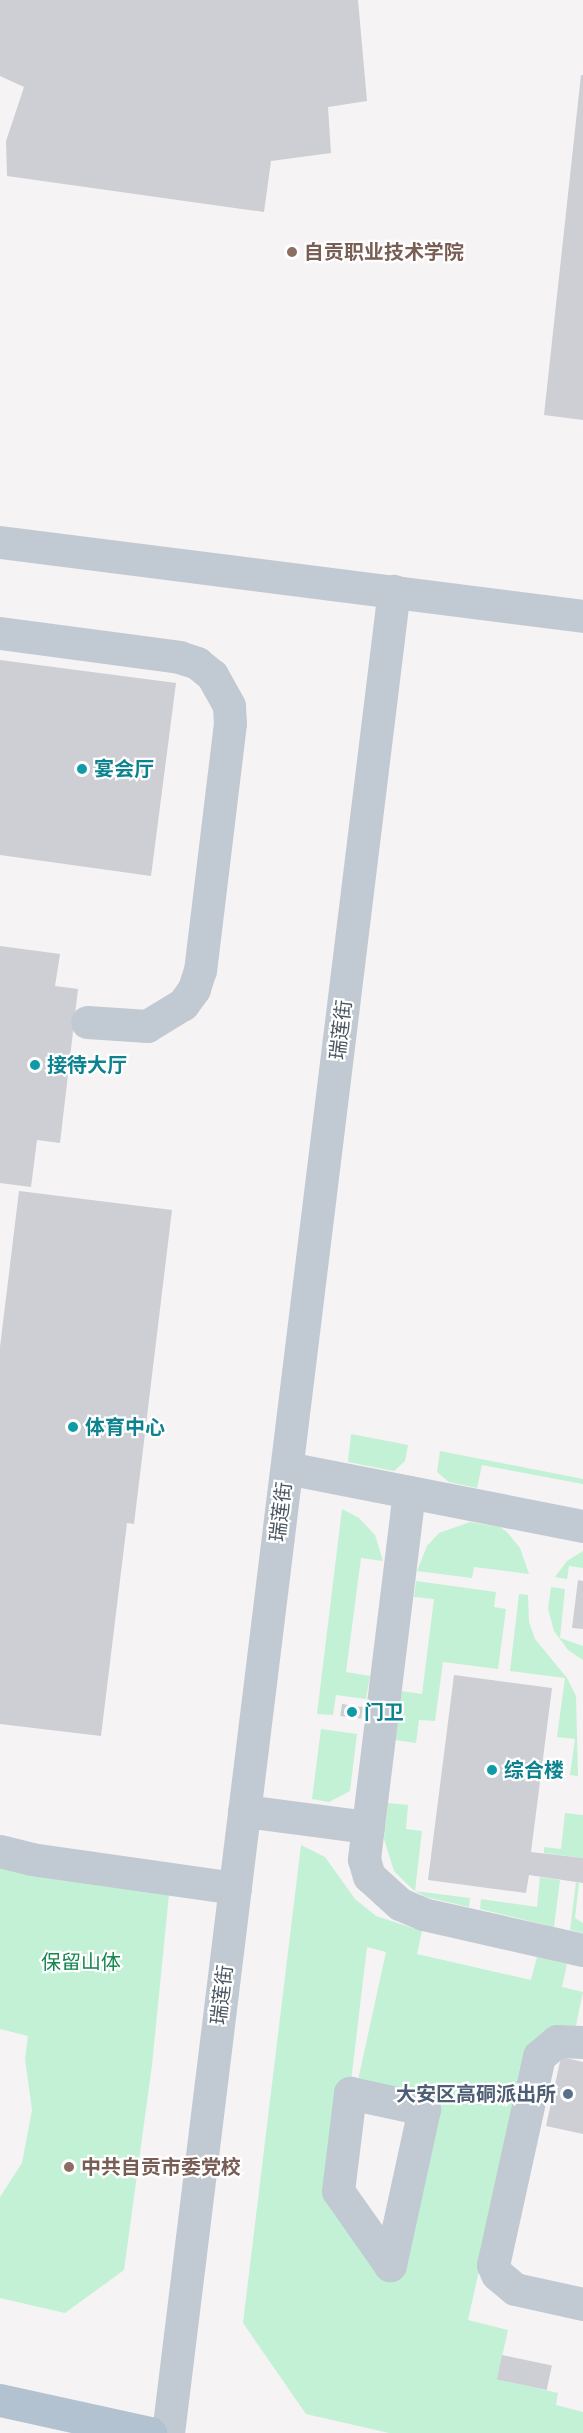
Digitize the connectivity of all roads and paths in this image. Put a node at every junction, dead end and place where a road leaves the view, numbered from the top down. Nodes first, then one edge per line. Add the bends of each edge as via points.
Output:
1 (0, 542) edge
2 (394, 591) junction
3 (583, 616) edge
4 (0, 633) edge
5 (87, 1022) dead end
6 (287, 1468) junction
7 (409, 1492) junction
8 (583, 1526) edge
9 (244, 1811) junction
10 (368, 1827) junction
11 (0, 1851) edge
12 (235, 1888) junction
13 (583, 1950) edge
14 (583, 2042) edge
15 (350, 2093) joint
16 (583, 2304) edge
17 (0, 2400) edge
18 (150, 2433) edge
19 (168, 2433) edge

1 - 2 street
2 - 3 street
2 - 6 street, 瑞莲街
4 - 5 street via 179,657 197,663 213,675 229,706 216,841 194,989 183,1004 147,1026
6 - 7 street
6 - 9 street, 瑞莲街
7 - 8 street
7 - 10 street
9 - 10 street
9 - 12 street, 瑞莲街
10 - 13 street via 364,1859 369,1876 381,1891 400,1904 423,1914
11 - 12 street via 31,1859
12 - 19 street, 瑞莲街
14 - 16 street via 557,2041 539,2056 493,2265 496,2274 515,2289
15 - 15 street via 424,2109 390,2265 338,2191
17 - 18 main road

